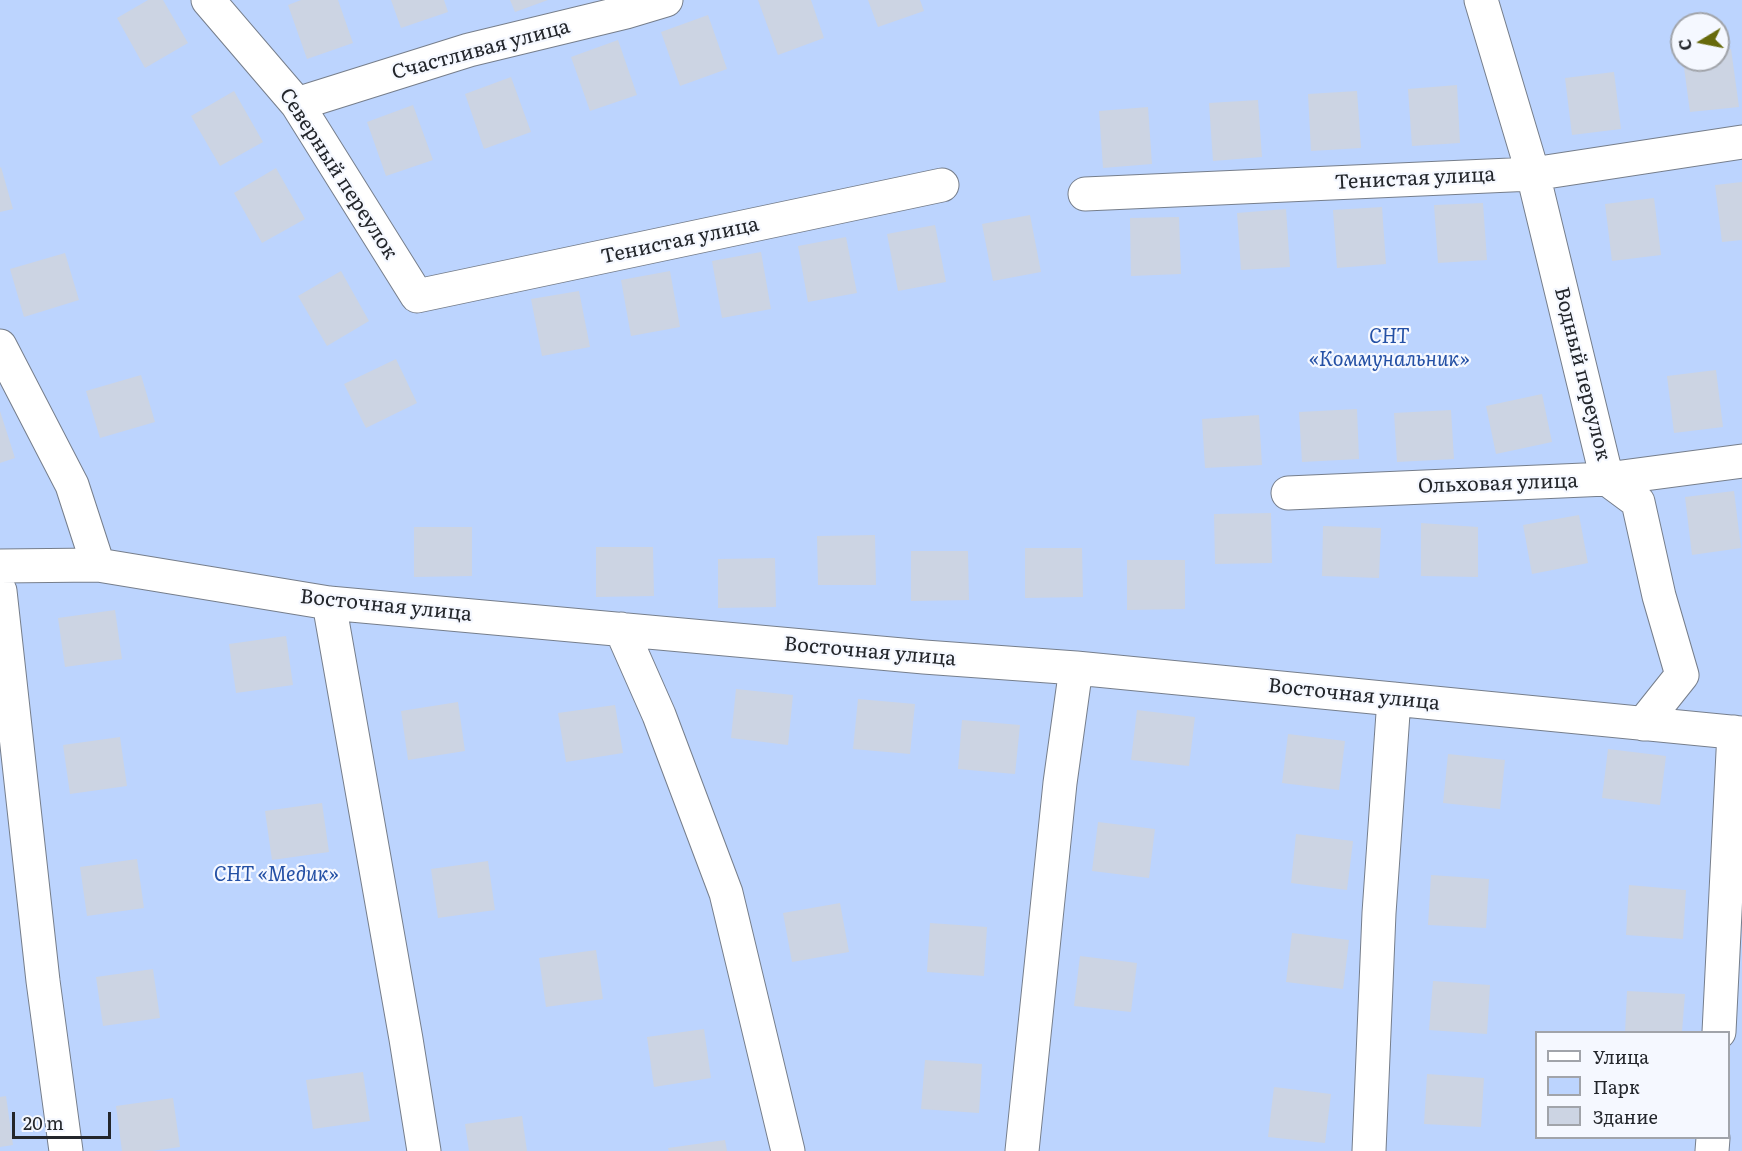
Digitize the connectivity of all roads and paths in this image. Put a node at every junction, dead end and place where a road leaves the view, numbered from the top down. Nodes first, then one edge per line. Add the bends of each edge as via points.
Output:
1 (208, 0) edge
2 (666, 0) edge
3 (1481, 0) edge
4 (297, 104) junction
5 (1742, 142) edge
6 (1533, 174) junction
7 (942, 185) dead end
8 (1085, 194) dead end
9 (417, 296) joint
10 (0, 346) edge
11 (1742, 461) edge
12 (1607, 479) junction
13 (1288, 493) dead end
14 (98, 565) junction
15 (0, 566) edge
16 (0, 591) edge
17 (329, 603) junction
18 (621, 629) junction
19 (1076, 668) junction
20 (1394, 699) junction
21 (1643, 724) junction
22 (1738, 733) edge
23 (1719, 1031) edge
24 (66, 1151) edge
25 (424, 1151) edge
26 (788, 1151) edge
27 (1022, 1151) edge
28 (1369, 1151) edge

1 - 4 street, Северный переулок
2 - 4 street, Счастливая улица via 469,50
3 - 6 street, Водный переулок
4 - 9 street, Северный переулок
5 - 6 street, Тенистая улица
6 - 8 street, Тенистая улица
6 - 12 street, Водный переулок
7 - 9 street, Тенистая улица
10 - 14 street via 72,485
11 - 12 street, Ольховая улица
12 - 13 street, Ольховая улица
12 - 21 street, Водный переулок via 1638,502 1682,675
14 - 15 street, Восточная улица
14 - 17 street, Восточная улица
16 - 24 street
17 - 18 street, Восточная улица
17 - 25 street
18 - 19 street, Восточная улица
18 - 26 street via 659,715 726,893
19 - 20 street, Восточная улица
19 - 27 street via 1060,783
20 - 21 street, Восточная улица
20 - 28 street via 1379,913
21 - 22 street, Восточная улица
22 - 23 street

